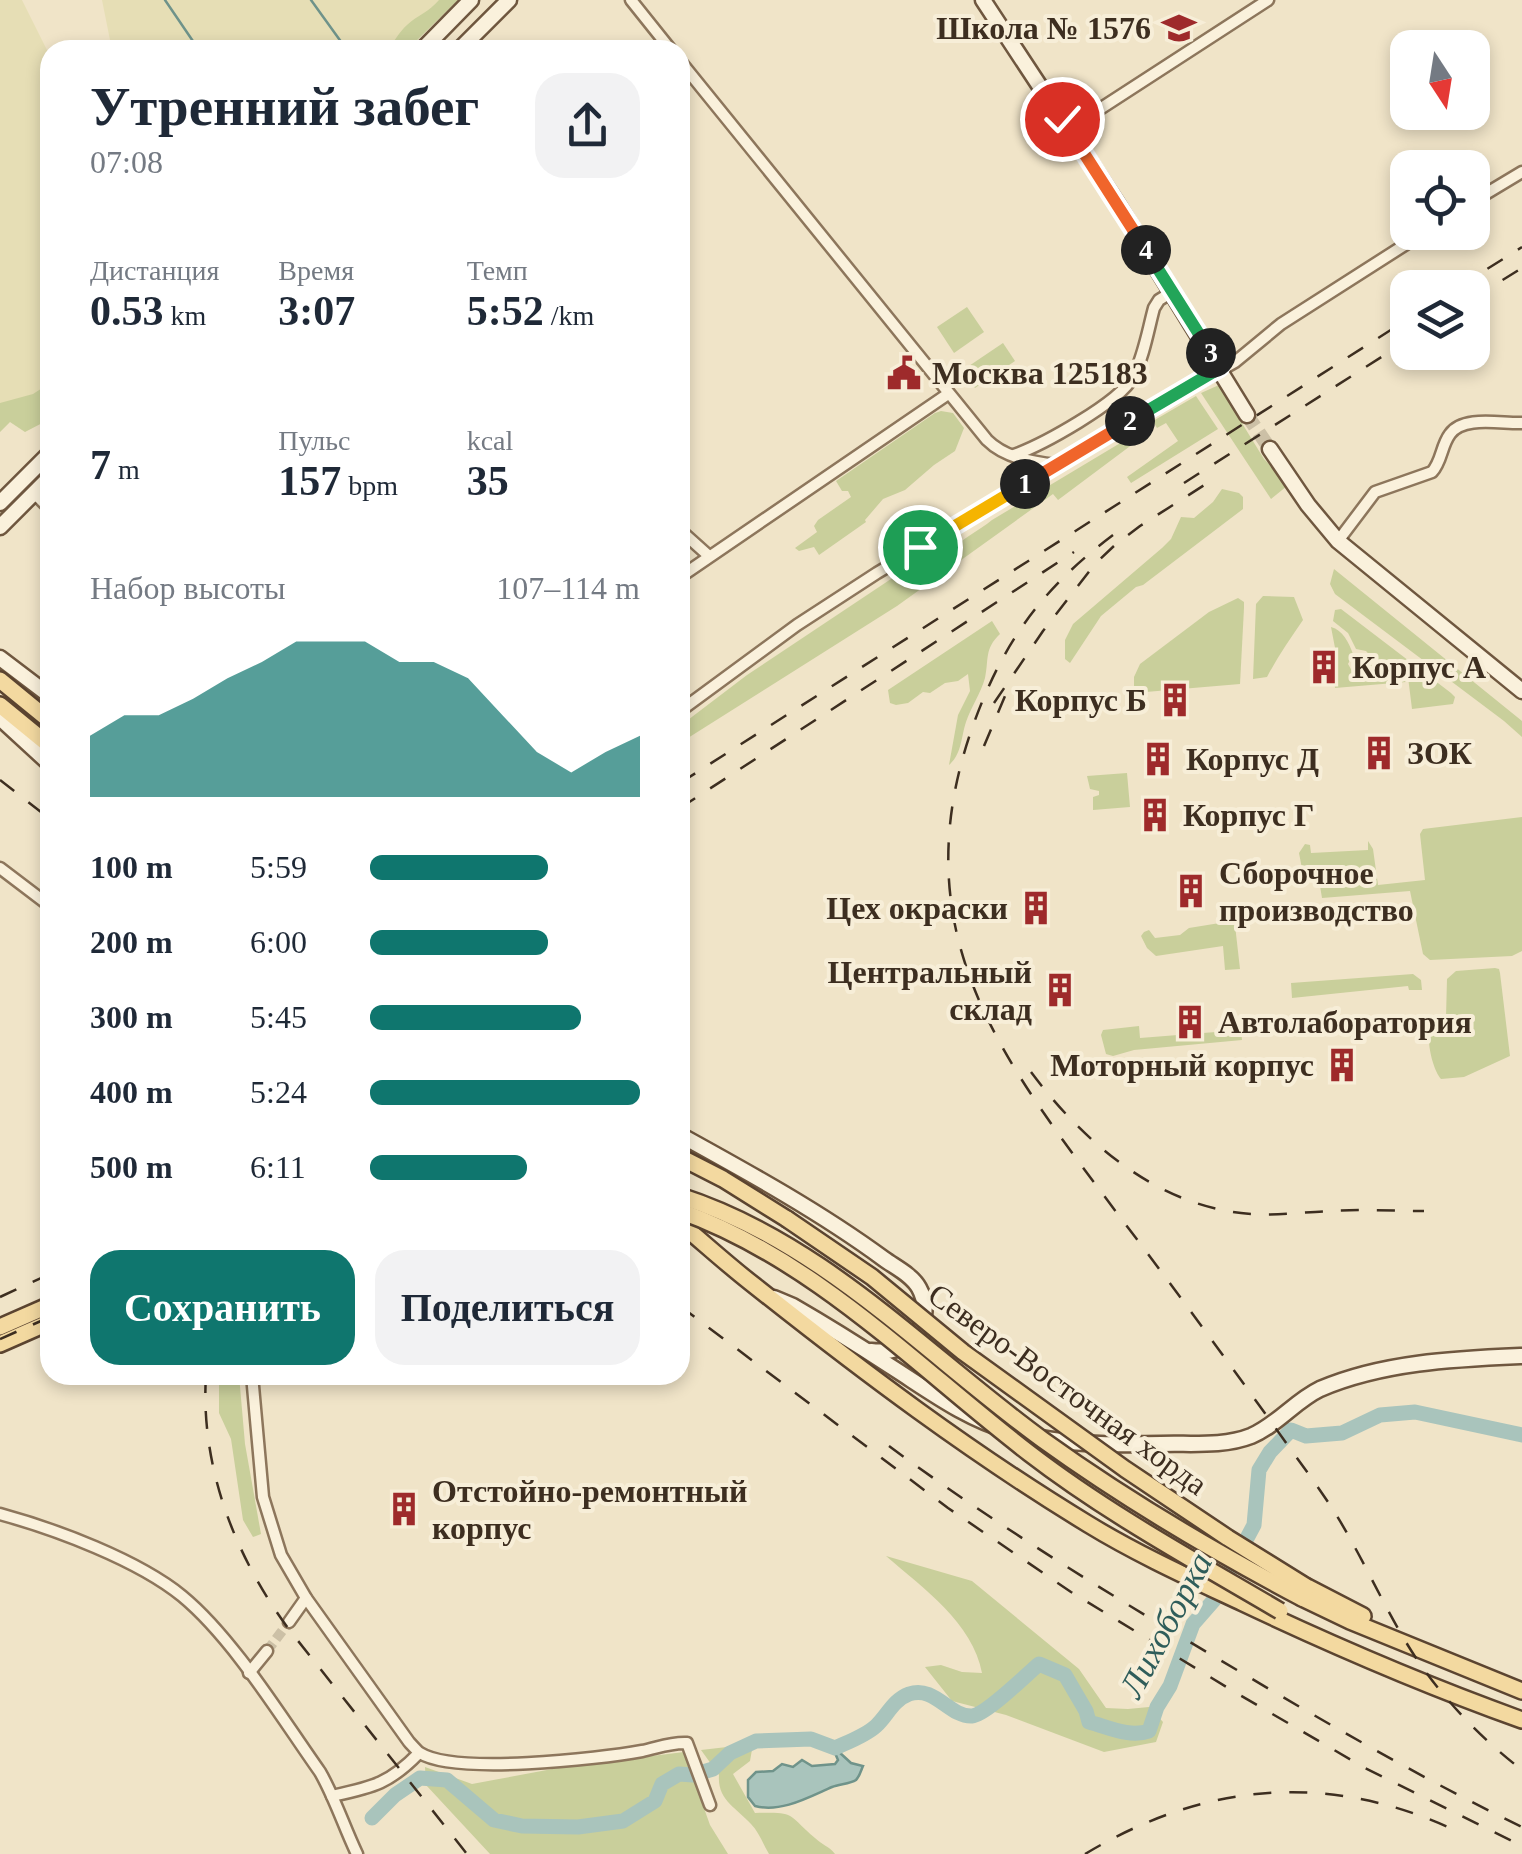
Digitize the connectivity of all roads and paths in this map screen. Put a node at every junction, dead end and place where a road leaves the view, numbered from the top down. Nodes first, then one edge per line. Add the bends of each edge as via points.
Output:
1 (471, 0) edge
2 (509, 0) edge
3 (631, 0) edge
4 (984, 0) edge
5 (1268, 0) edge
6 (432, 40) edge
7 (469, 40) edge
8 (664, 40) edge
9 (690, 73) edge
10 (1069, 129) junction
11 (1522, 172) edge
12 (1490, 191) edge
13 (1397, 250) edge
14 (1172, 292) junction
15 (1220, 368) junction
16 (948, 394) junction
17 (1248, 415) tunnel mouth
18 (1522, 423) edge
19 (1270, 449) tunnel mouth
20 (1013, 455) junction
21 (40, 463) edge
22 (1058, 465) junction
23 (40, 488) edge
24 (34, 494) junction
25 (40, 500) edge
26 (0, 503) edge
27 (0, 527) edge
28 (690, 539) edge
29 (1338, 540) junction
30 (708, 556) junction
31 (690, 569) edge
32 (0, 658) edge
33 (0, 680) edge
34 (40, 688) edge
35 (1522, 691) edge
36 (690, 704) edge
37 (0, 706) edge
38 (40, 714) edge
39 (0, 718) edge
40 (40, 738) edge
41 (40, 755) edge
42 (0, 868) edge
43 (40, 898) edge
44 (690, 1142) edge
45 (690, 1162) edge
46 (690, 1200) edge
47 (690, 1215) edge
48 (690, 1231) edge
49 (767, 1295) junction
50 (40, 1309) edge
51 (40, 1326) edge
52 (0, 1327) edge
53 (0, 1344) edge
54 (861, 1347) junction
55 (1522, 1356) edge
56 (253, 1385) edge
57 (0, 1514) edge
58 (1304, 1592) junction
59 (306, 1598) junction
60 (1278, 1615) junction
61 (289, 1622) tunnel mouth
62 (266, 1651) tunnel mouth
63 (249, 1673) junction
64 (1522, 1691) edge
65 (1522, 1720) edge
66 (419, 1753) junction
67 (332, 1796) junction
68 (710, 1805) dead end
69 (357, 1854) edge

1 - 6 street
2 - 7 street
3 - 8 street
4 - 10 street
5 - 10 street
9 - 16 street
10 - 14 street
11 - 12 street
13 - 15 street
14 - 15 street
14 - 20 street via 1154,308 1126,388
15 - 17 street
15 - 22 street
16 - 20 street via 996,450
16 - 30 street
18 - 29 street via 1457,428 1432,472 1375,492
19 - 29 street
20 - 22 street
21 - 26 street
22 - 36 street via 828,604
23 - 24 street
24 - 25 street
24 - 27 street
28 - 30 street
29 - 35 street
30 - 31 street
32 - 34 street
33 - 38 main road
37 - 40 main road
39 - 41 street
42 - 43 street
44 - 54 street via 854,1236 914,1281 925,1308 915,1336 890,1351
45 - 58 main road, Северо-Восточная хорда, bridge via 872,1277 963,1352
46 - 58 main road, Северо-Восточная хорда, bridge via 817,1263 1043,1440 1166,1521
47 - 60 main road, Северо-Восточная хорда, bridge via 808,1276 1033,1456
48 - 49 main road, Северо-Восточная хорда
49 - 54 street
49 - 60 main road, Северо-Восточная хорда via 1009,1475 1165,1567
50 - 52 main road
51 - 53 main road
54 - 55 street via 949,1404 1009,1431 1120,1445 1234,1442 1320,1390 1352,1379 1390,1368
56 - 59 street via 263,1497 281,1554
57 - 63 street via 158,1579 198,1610
58 - 64 main road, Северо-Восточная хорда
59 - 61 street
59 - 66 street
60 - 65 main road, Северо-Восточная хорда
62 - 63 street
63 - 67 street
66 - 67 street via 387,1781
66 - 68 street via 509,1764 687,1743
67 - 69 street

